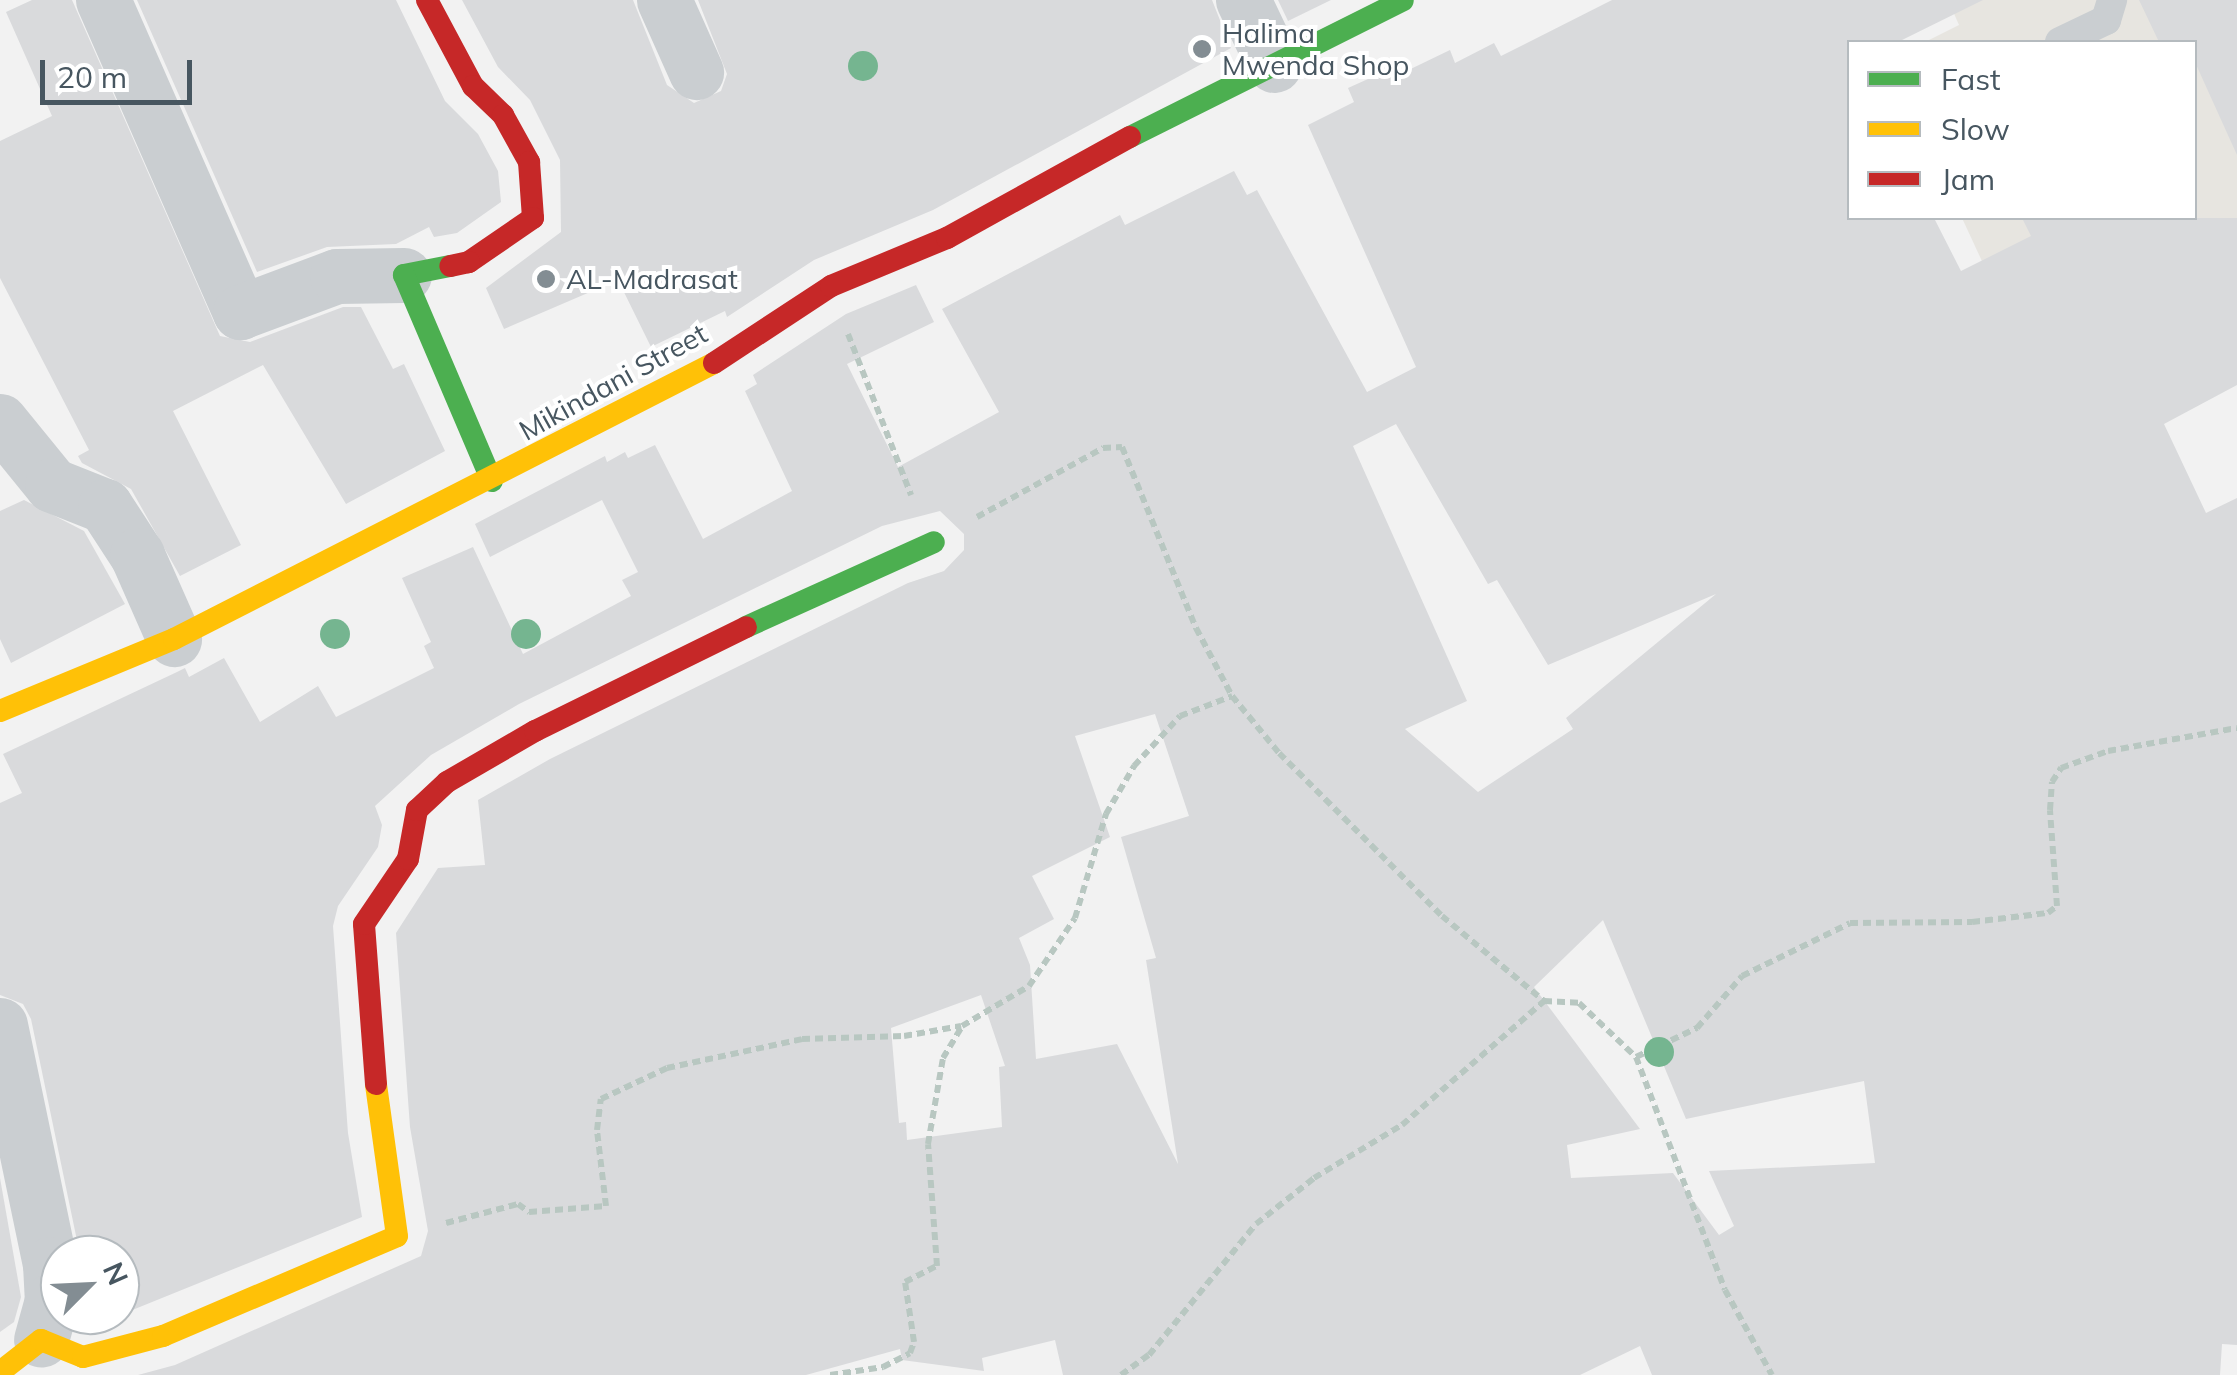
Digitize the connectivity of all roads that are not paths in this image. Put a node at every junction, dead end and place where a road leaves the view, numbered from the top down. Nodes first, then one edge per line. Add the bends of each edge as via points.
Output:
1 (103, 0) edge
2 (427, 0) edge
3 (664, 0) edge
4 (1242, 0) edge
5 (1402, 0) edge
6 (2112, 0) edge
7 (2064, 40) edge
8 (1274, 65) junction
9 (696, 72) dead end
10 (404, 275) junction
11 (0, 421) edge
12 (492, 481) junction
13 (934, 542) road end
14 (174, 639) junction
15 (0, 711) edge
16 (0, 1025) edge
17 (20, 1356) edge

1 - 10 street via 240,312 337,276
2 - 10 street via 465,74 503,115 529,162 532,218 469,262
3 - 9 street
4 - 8 street
5 - 8 street, Mikindani Street
6 - 7 lane via 2106,20
8 - 12 street, Mikindani Street via 1192,102 947,238 831,286 718,361
10 - 12 street
11 - 14 street via 52,484 105,506 137,555
12 - 14 street, Mikindani Street
13 - 17 street via 896,554 535,731 447,782 418,810 402,873 364,924 378,1131 397,1236 163,1336 83,1357
14 - 15 street, Mikindani Street
16 - 17 street via 50,1264 52,1300

